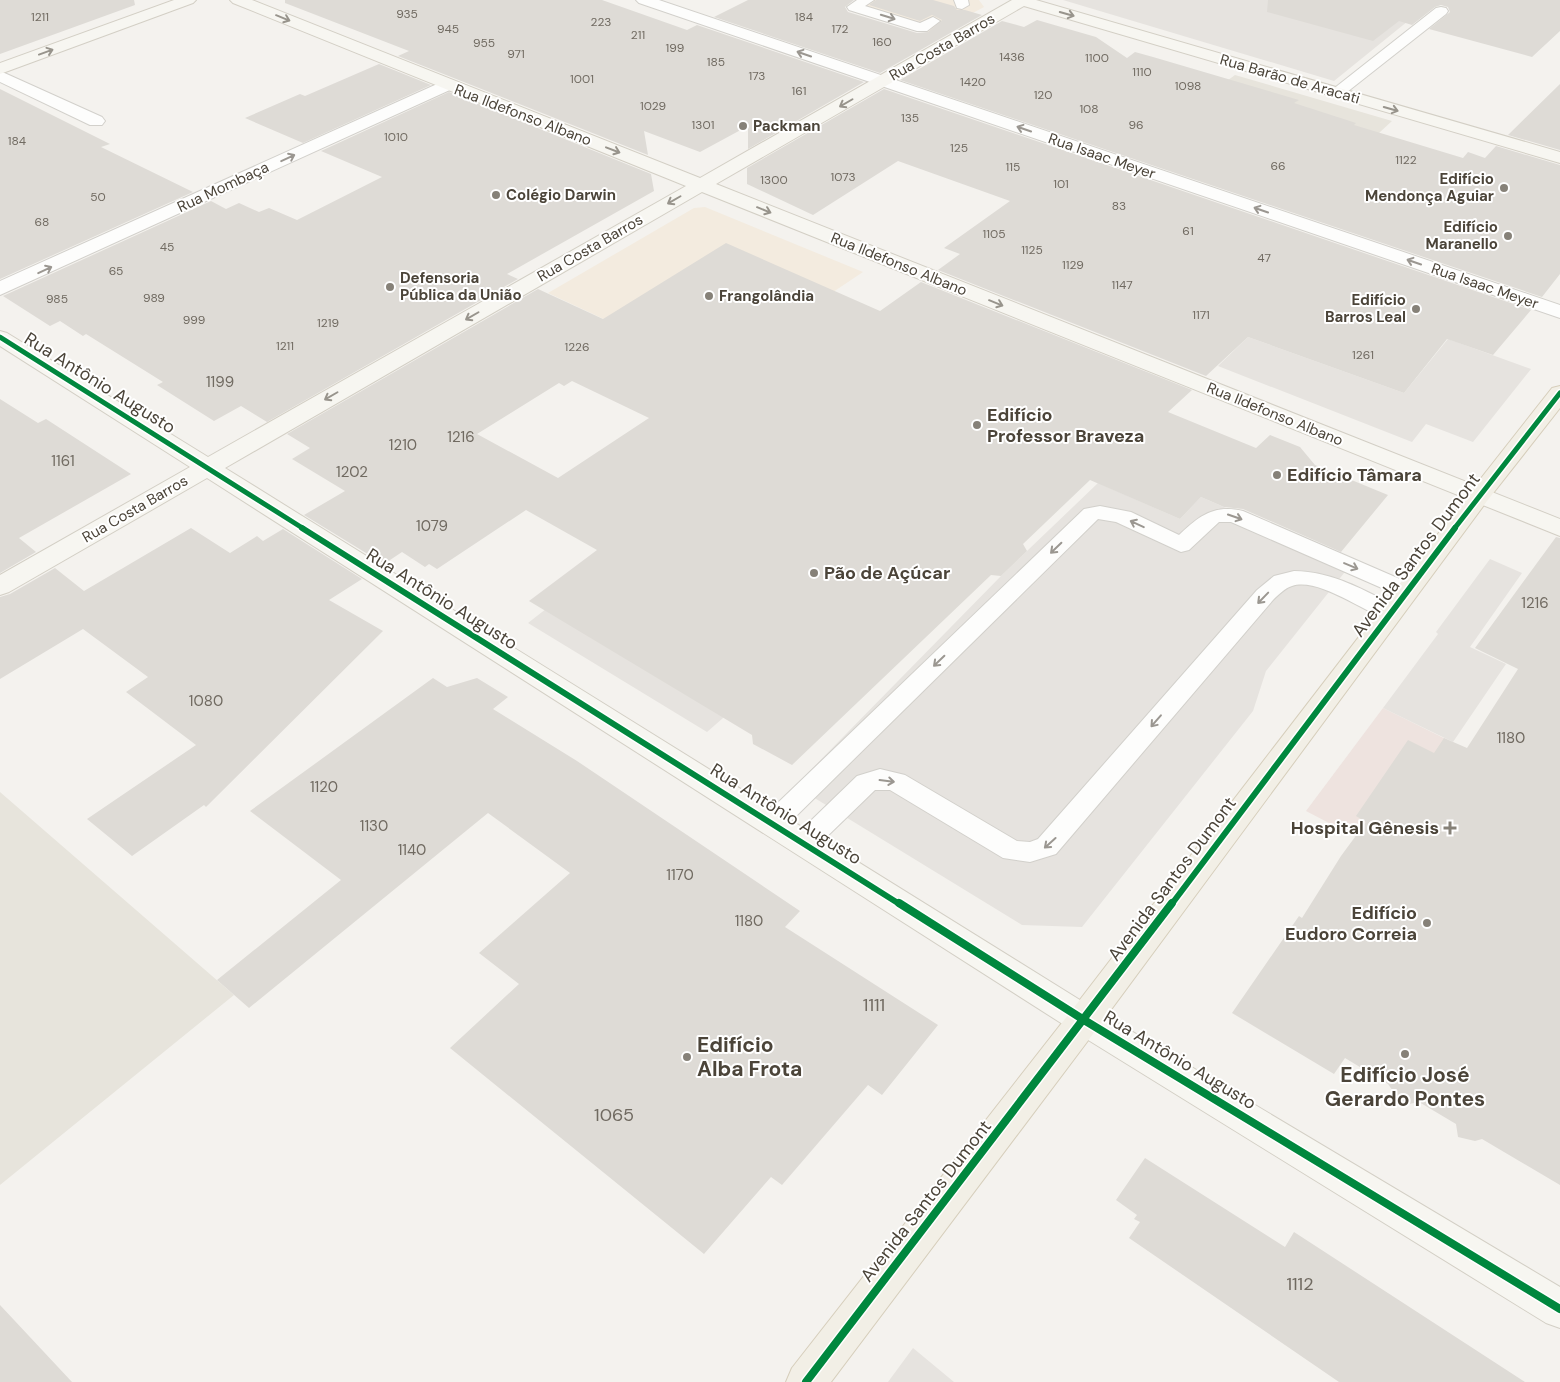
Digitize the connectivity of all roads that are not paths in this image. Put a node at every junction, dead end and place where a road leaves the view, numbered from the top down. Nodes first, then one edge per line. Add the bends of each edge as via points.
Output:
1 (188, 0) edge
2 (238, 0) edge
3 (644, 0) edge
4 (867, 0) edge
5 (1023, 0) edge
6 (1441, 11) dead end
7 (933, 21) dead end
8 (0, 69) edge
9 (0, 76) edge
10 (883, 82) junction
11 (446, 85) junction
12 (1337, 93) junction
13 (96, 121) dead end
14 (1560, 158) edge
15 (701, 185) junction
16 (0, 289) edge
17 (1560, 312) edge
18 (0, 338) edge
19 (1560, 393) edge
20 (206, 468) junction
21 (1479, 496) junction
22 (1560, 528) edge
23 (0, 586) edge
24 (1400, 602) junction
25 (772, 824) junction
26 (804, 843) junction
27 (1084, 1020) junction
28 (1560, 1309) edge
29 (806, 1382) edge

8 -> 1 street
2 -> 11 street, Rua Ildefonso Albano
10 -> 3 street, Rua Isaac Meyer
4 -> 7 lane via 854,6 922,28
5 - 10 street, Rua Costa Barros
5 -> 12 street, Rua Barão de Aracati
6 - 12 lane
9 - 13 street
10 -> 15 street, Rua Costa Barros
17 -> 10 street, Rua Isaac Meyer
11 -> 15 street, Rua Ildefonso Albano
16 -> 11 street, Rua Mombaça
12 -> 14 street, Rua Barão de Aracati
15 -> 20 street, Rua Costa Barros
15 -> 21 street, Rua Ildefonso Albano
18 - 20 street, Rua Antônio Augusto
19 - 21 main road, Avenida Santos Dumont
20 - 23 street, Rua Costa Barros
20 - 25 street, Rua Antônio Augusto
21 - 22 street, Rua Ildefonso Albano
21 - 24 main road, Avenida Santos Dumont
24 - 25 lane via 1236,516 1213,515 1181,545 1115,514 1099,510 1091,514
24 - 26 lane via 1304,578 1280,582 1265,595 1047,847 1030,852 1012,851 896,782 880,779 866,783
24 - 27 main road, Avenida Santos Dumont
25 - 26 street, Rua Antônio Augusto
26 - 27 street, Rua Antônio Augusto
27 - 28 street, Rua Antônio Augusto
27 - 29 main road, Avenida Santos Dumont

